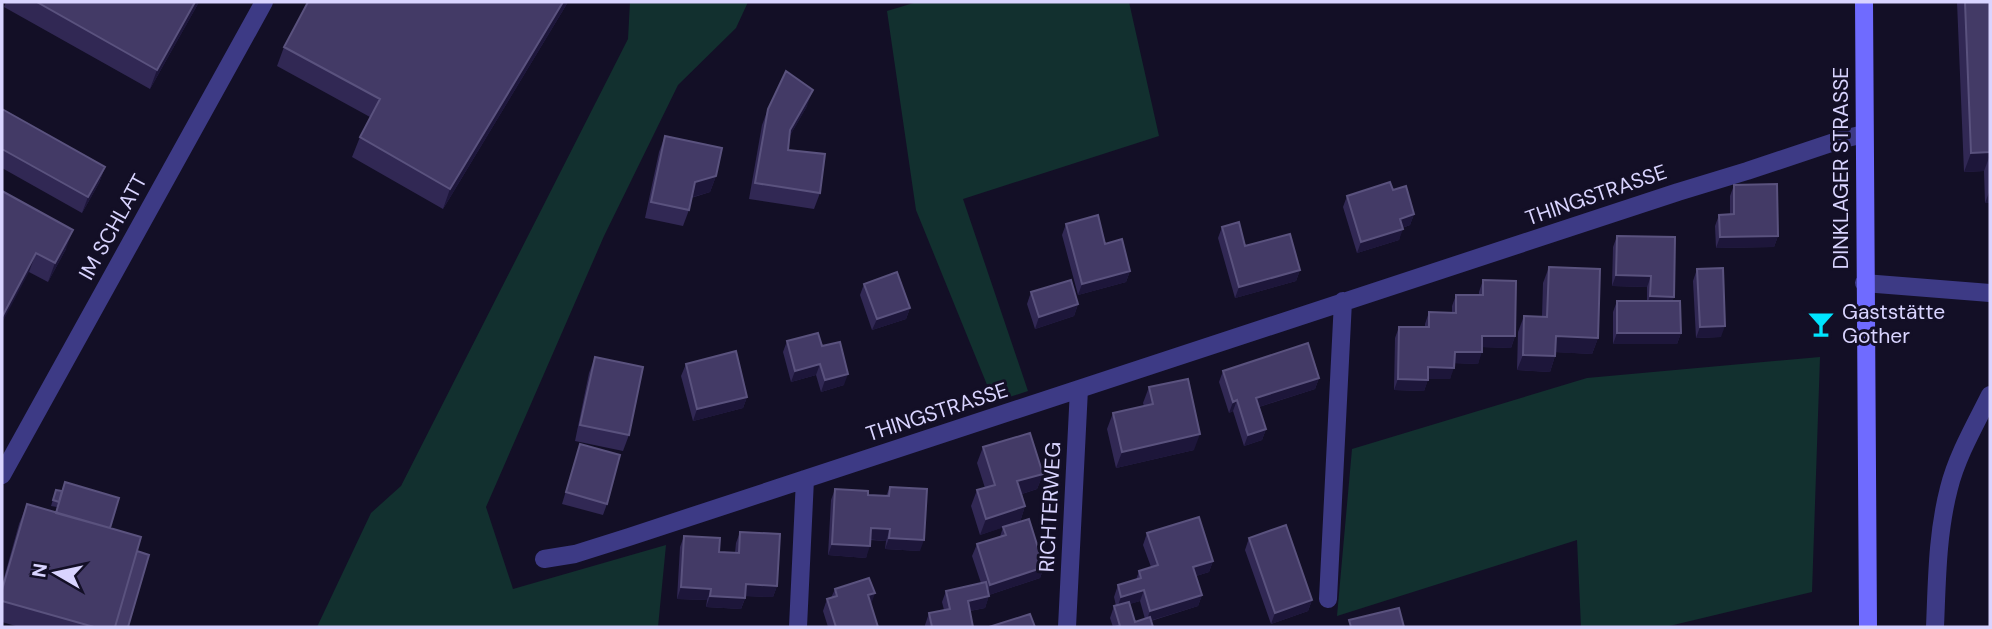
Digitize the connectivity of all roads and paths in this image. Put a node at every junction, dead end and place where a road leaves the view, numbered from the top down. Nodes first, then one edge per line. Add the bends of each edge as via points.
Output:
1 (264, 2) edge
2 (1864, 2) edge
3 (1864, 135) junction
4 (1864, 283) junction
5 (1990, 293) edge
6 (1343, 301) junction
7 (1079, 389) junction
8 (1990, 395) edge
9 (2, 475) edge
10 (805, 479) junction
11 (544, 559) dead end
12 (1328, 599) dead end
13 (798, 627) edge
14 (1067, 627) edge
15 (1867, 627) edge
16 (1935, 627) edge

1 - 9 street, IM SCHLATT
2 - 3 main road, DINKLAGER STRASSE
3 - 4 main road, DINKLAGER STRASSE
3 - 6 street, THINGSTRASSE
4 - 5 street
4 - 15 main road, DINKLAGER STRASSE
6 - 7 street, THINGSTRASSE
6 - 12 street
7 - 10 street, THINGSTRASSE
7 - 14 street, RICHTERWEG
8 - 16 street via 1949,487 1938,547
10 - 11 street, THINGSTRASSE via 589,550
10 - 13 street

